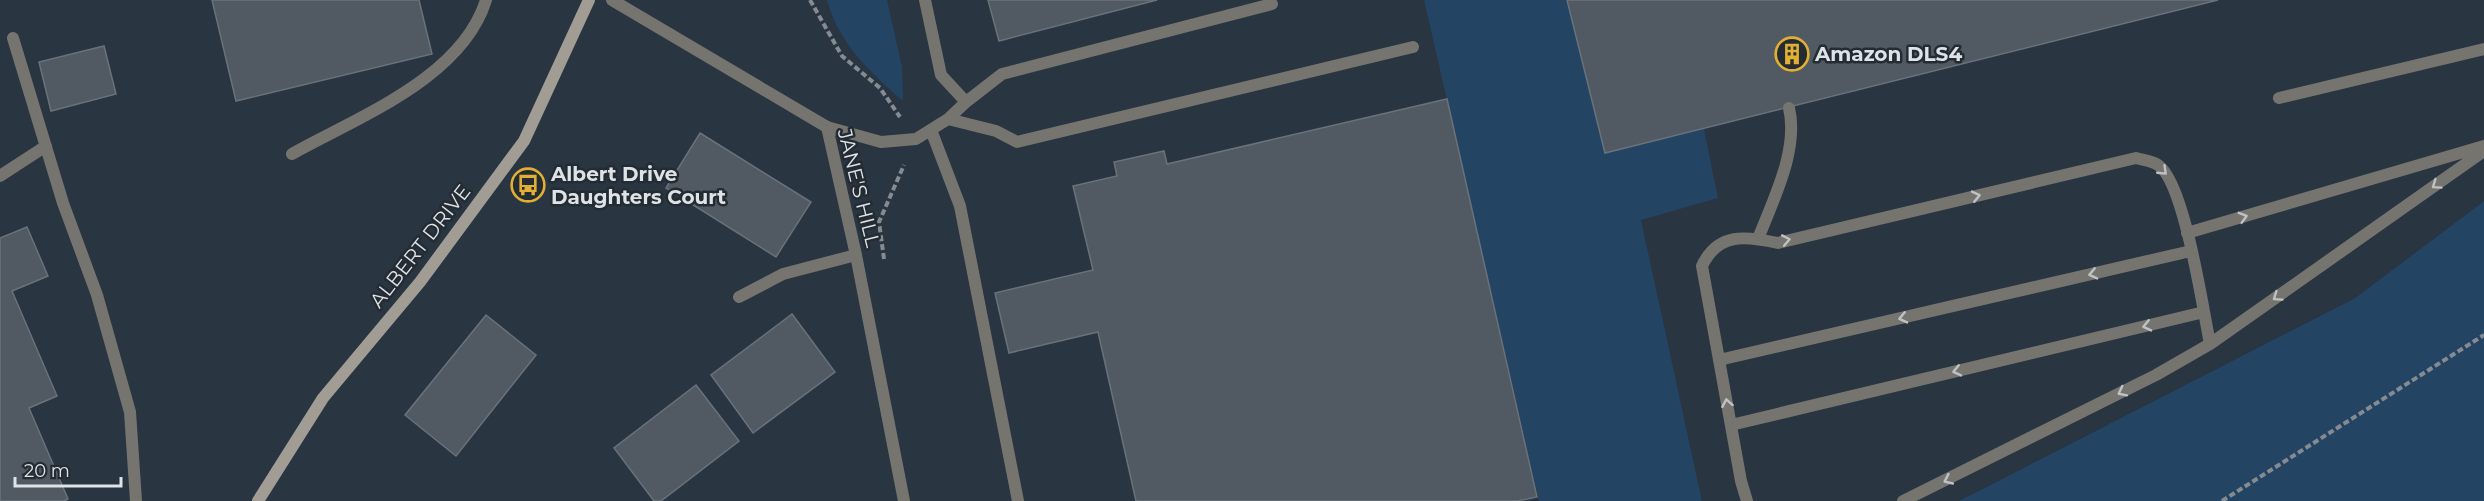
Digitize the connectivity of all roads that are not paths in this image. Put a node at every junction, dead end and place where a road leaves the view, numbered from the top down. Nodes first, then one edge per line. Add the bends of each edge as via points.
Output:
1 (486, 0) edge
2 (589, 0) edge
3 (612, 0) edge
4 (925, 0) edge
5 (1272, 4) dead end
6 (13, 38) dead end
7 (1413, 47) dead end
8 (2484, 48) edge
9 (2279, 98) dead end
10 (966, 102) junction
11 (1789, 108) dead end
12 (948, 119) junction
13 (827, 127) junction
14 (931, 130) junction
15 (46, 146) junction
16 (2484, 146) edge
17 (2484, 151) edge
18 (292, 154) dead end
19 (0, 176) edge
20 (2187, 233) junction
21 (1758, 239) junction
22 (2191, 251) junction
23 (856, 255) junction
24 (739, 297) dead end
25 (2204, 312) junction
26 (2210, 344) junction
27 (1719, 360) junction
28 (1731, 425) junction
29 (136, 501) edge
30 (258, 501) edge
31 (904, 501) edge
32 (1018, 501) edge
33 (1747, 501) edge
34 (1903, 501) edge

1 - 18 street via 467,40 441,68
2 - 30 street, ALBERT DRIVE via 524,141 420,282 323,398
3 - 13 street, JANE'S HILL
4 - 10 street via 941,75
5 - 10 street via 1002,74
6 - 15 street
7 - 12 street via 1017,141 996,131
8 - 9 street
10 - 12 street
11 - 21 street via 1789,147
12 - 14 street
13 - 14 street via 881,142 916,139
13 - 23 street, JANE'S HILL
14 - 32 street via 960,206
15 - 19 street
15 - 29 street via 97,295 130,412
20 -> 16 street
17 -> 26 street
21 -> 20 street via 1778,243 2136,158 2158,165 2172,180
20 - 22 street
21 - 27 street via 1738,237 1709,250 1702,266
22 - 25 street
22 -> 27 street
23 - 24 street via 783,274
23 - 31 street, JANE'S HILL
25 - 26 street
25 -> 28 street
26 -> 34 street via 2156,375
28 -> 27 street
28 - 33 street

